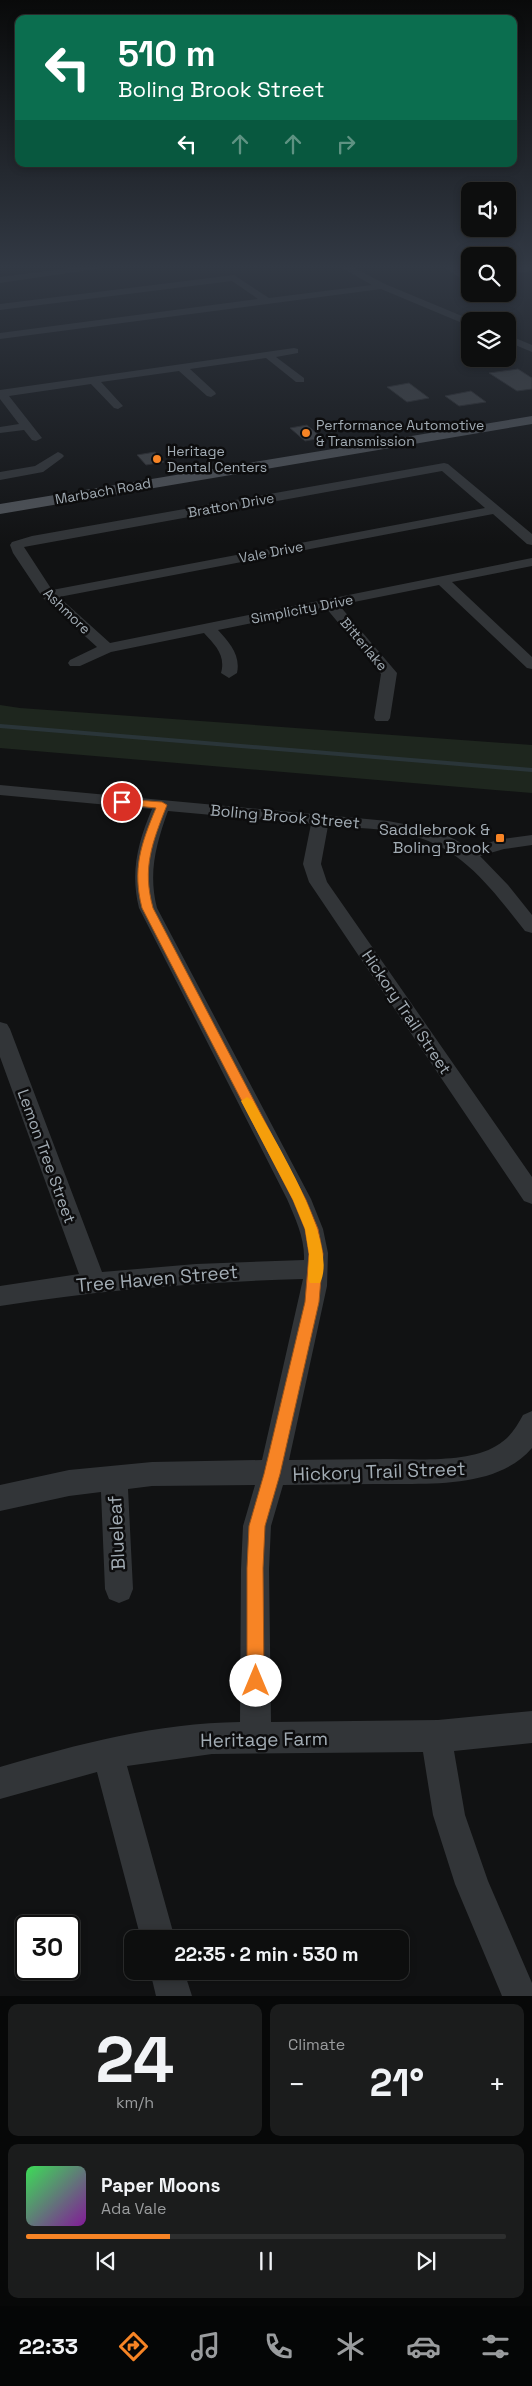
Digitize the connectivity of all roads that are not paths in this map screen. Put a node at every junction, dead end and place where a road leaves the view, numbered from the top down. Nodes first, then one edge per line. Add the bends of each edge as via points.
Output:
1 (245, 358) edge
2 (272, 358) edge
3 (181, 367) junction
4 (93, 380) junction
5 (300, 380) dead end
6 (1, 393) edge
7 (210, 394) dead end
8 (118, 406) dead end
9 (532, 420) edge
10 (27, 426) junction
11 (0, 430) edge
12 (36, 438) dead end
13 (58, 456) dead end
14 (0, 476) edge
15 (0, 509) edge
16 (495, 510) junction
17 (532, 541) edge
18 (18, 545) joint
19 (532, 562) edge
20 (442, 580) junction
21 (48, 595) junction
22 (329, 604) junction
23 (208, 628) junction
24 (107, 648) junction
25 (75, 663) dead end
26 (532, 665) edge
27 (229, 673) dead end
28 (382, 718) dead end
29 (2, 794) edge
30 (162, 805) junction
31 (321, 819) junction
32 (532, 840) edge
33 (468, 854) junction
34 (532, 927) edge
35 (0, 1029) edge
36 (532, 1195) edge
37 (316, 1269) junction
38 (94, 1282) junction
39 (0, 1296) edge
40 (532, 1423) edge
41 (272, 1474) junction
42 (114, 1478) junction
43 (0, 1498) edge
44 (119, 1589) dead end
45 (532, 1727) edge
46 (436, 1736) junction
47 (256, 1738) junction
48 (108, 1754) junction
49 (0, 1783) edge
50 (156, 1930) edge
51 (170, 1980) edge
52 (174, 1996) edge
53 (520, 1996) edge

1 - 3 street
2 - 5 street
3 - 4 street
3 - 7 street
4 - 6 street
4 - 8 street
6 - 10 street
9 - 15 main road, Marbach Road
10 - 11 street
10 - 12 street
13 - 14 street via 38,469
16 - 17 street
16 - 18 street, Bratton Drive via 444,467
16 - 21 street, Vale Drive
18 - 21 street, Ashmore
19 - 20 street, Simplicity Drive
20 - 22 street, Simplicity Drive
20 - 26 street
21 - 24 street, Ashmore
22 - 23 street, Simplicity Drive
22 - 28 street, Bitterlake via 389,673
23 - 24 street, Simplicity Drive
23 - 27 street via 230,656 232,665
24 - 25 street, Simplicity Drive
29 - 30 street, Boling Brook Street
30 - 31 street, Boling Brook Street
30 - 37 street via 142,866 142,888 148,908 300,1200 311,1229
31 - 33 street, Boling Brook Street via 409,829 437,838
31 - 36 street, Hickory Trail Street via 312,864 318,882
32 - 33 street via 502,844
33 - 34 street, Boling Brook Street via 481,865
35 - 38 street, Lemon Tree Street
37 - 38 street, Tree Haven Street via 228,1271
37 - 41 street via 312,1302
38 - 39 street, Tree Haven Street
40 - 41 street, Hickory Trail Street via 518,1448 496,1461 476,1467 434,1471
41 - 42 street, Hickory Trail Street via 186,1472
41 - 47 street via 257,1526
42 - 43 street, Hickory Trail Street via 69,1483
42 - 44 street, Blueleaf
45 - 46 street, Heritage Farm
46 - 47 street, Heritage Farm
46 - 53 street via 452,1824 472,1884
47 - 48 street, Heritage Farm via 204,1738
48 - 49 street, Heritage Farm
48 - 50 street
51 - 52 street

